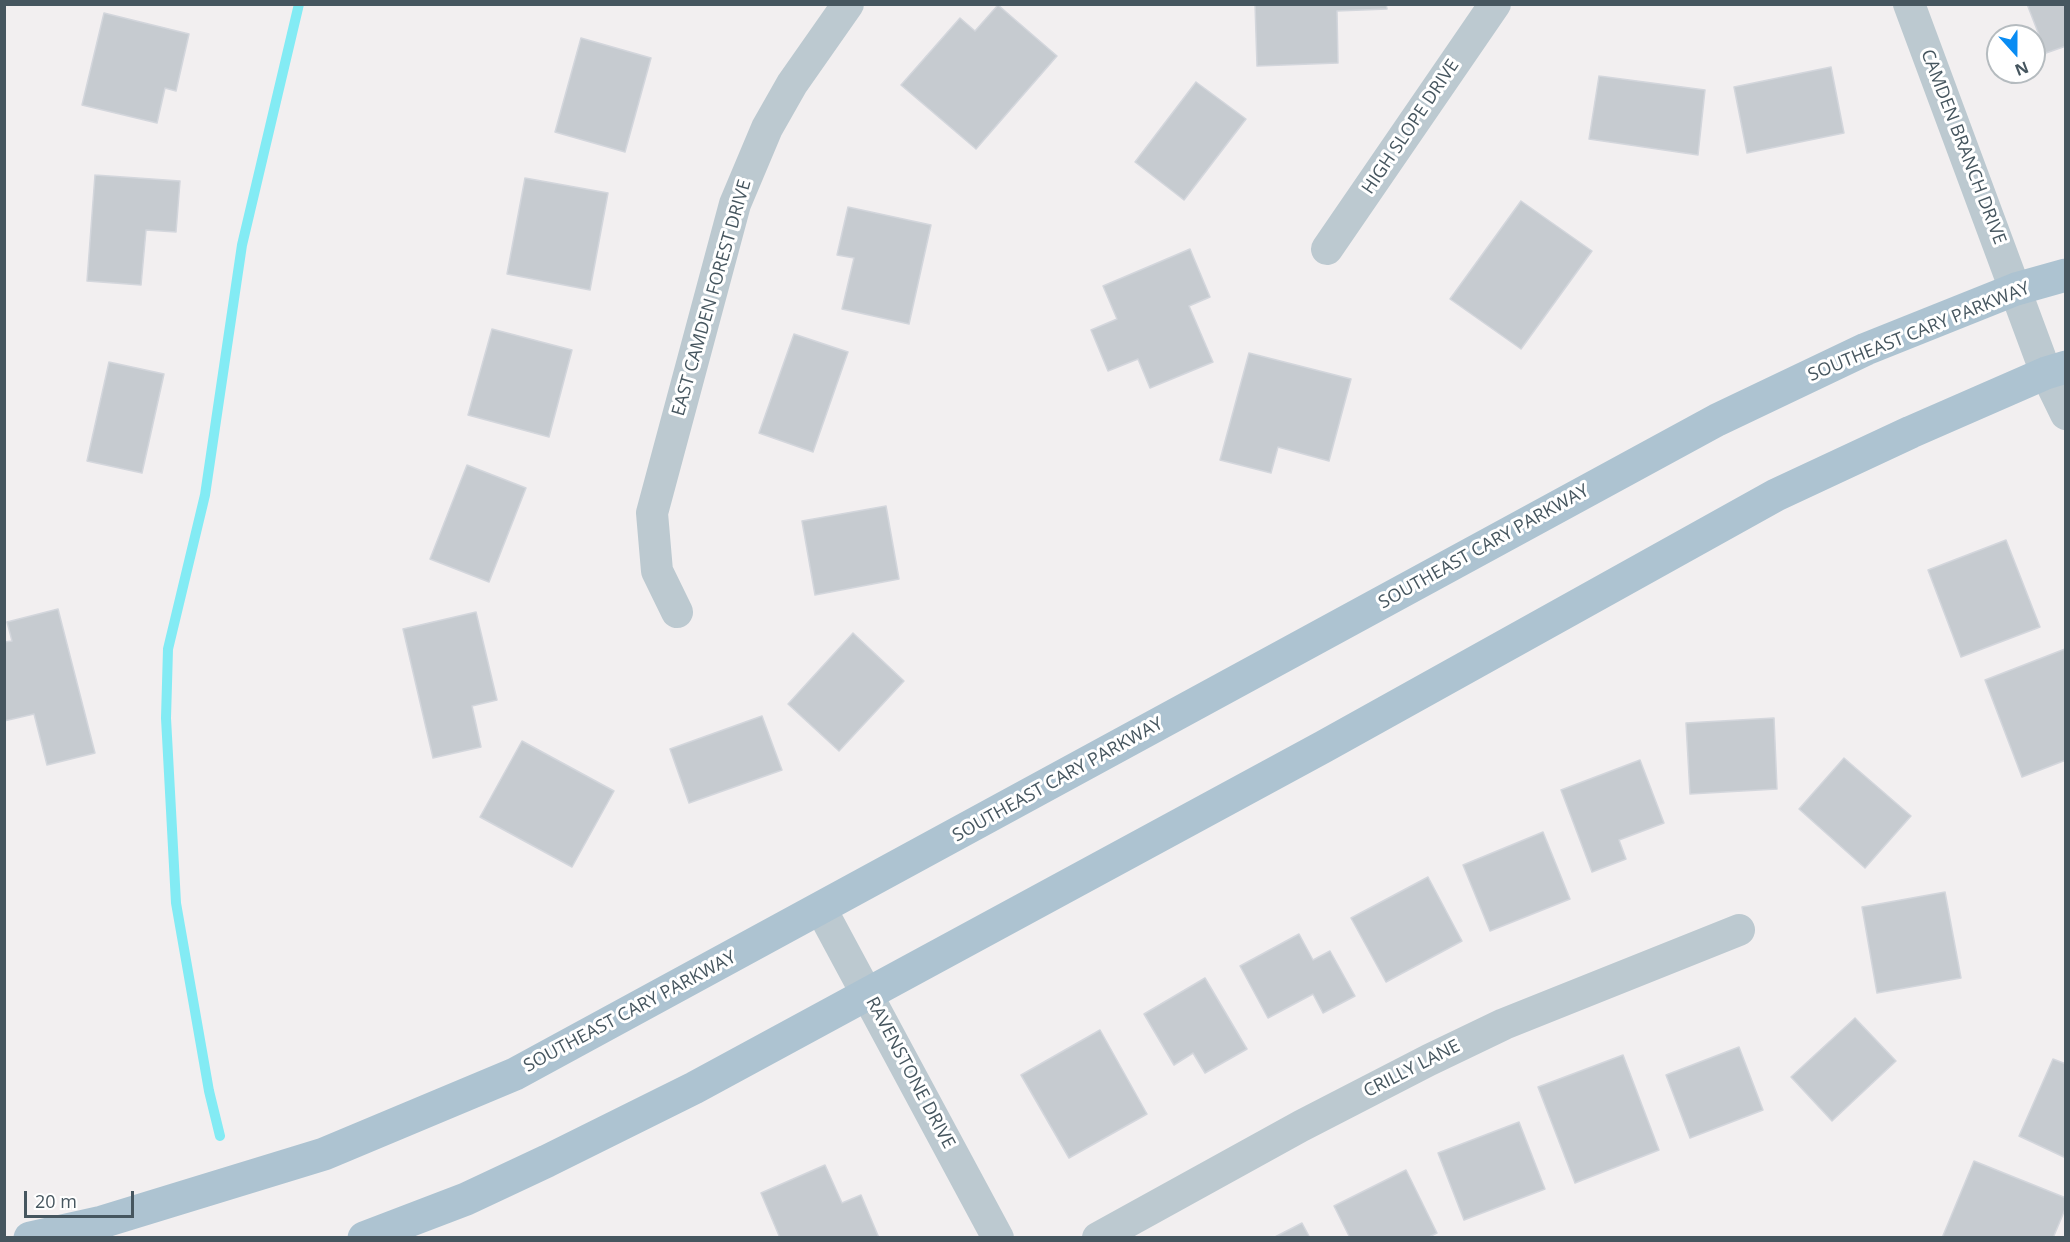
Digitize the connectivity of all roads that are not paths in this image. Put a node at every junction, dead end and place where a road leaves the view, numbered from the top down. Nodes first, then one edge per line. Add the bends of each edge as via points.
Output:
1 (848, 4) edge
2 (1495, 4) edge
3 (1909, 4) edge
4 (1327, 249) dead end
5 (2066, 275) edge
6 (2016, 290) junction
7 (2056, 370) edge
8 (2066, 414) edge
9 (676, 612) dead end
10 (821, 909) junction
11 (1739, 930) dead end
12 (868, 994) junction
13 (30, 1238) edge
14 (364, 1238) edge
15 (998, 1238) edge
16 (1098, 1238) edge

1 - 9 street, EAST CAMDEN FOREST DRIVE via 792,84 767,128 735,204 652,513 657,571
2 - 4 street, HIGH SLOPE DRIVE
3 - 6 street, CAMDEN BRANCH DRIVE
5 - 6 main road, SOUTHEAST CARY PARKWAY
6 - 7 street, CAMDEN BRANCH DRIVE
6 - 10 main road, SOUTHEAST CARY PARKWAY via 1866,349 1717,420
7 - 8 street, CAMDEN BRANCH DRIVE
7 - 12 main road via 1776,495
10 - 12 street, RAVENSTONE DRIVE
10 - 13 main road, SOUTHEAST CARY PARKWAY via 515,1074 324,1154 102,1222
11 - 16 street, CRILLY LANE via 1504,1024 1429,1060
12 - 14 main road via 694,1088 547,1161
12 - 15 street, RAVENSTONE DRIVE

